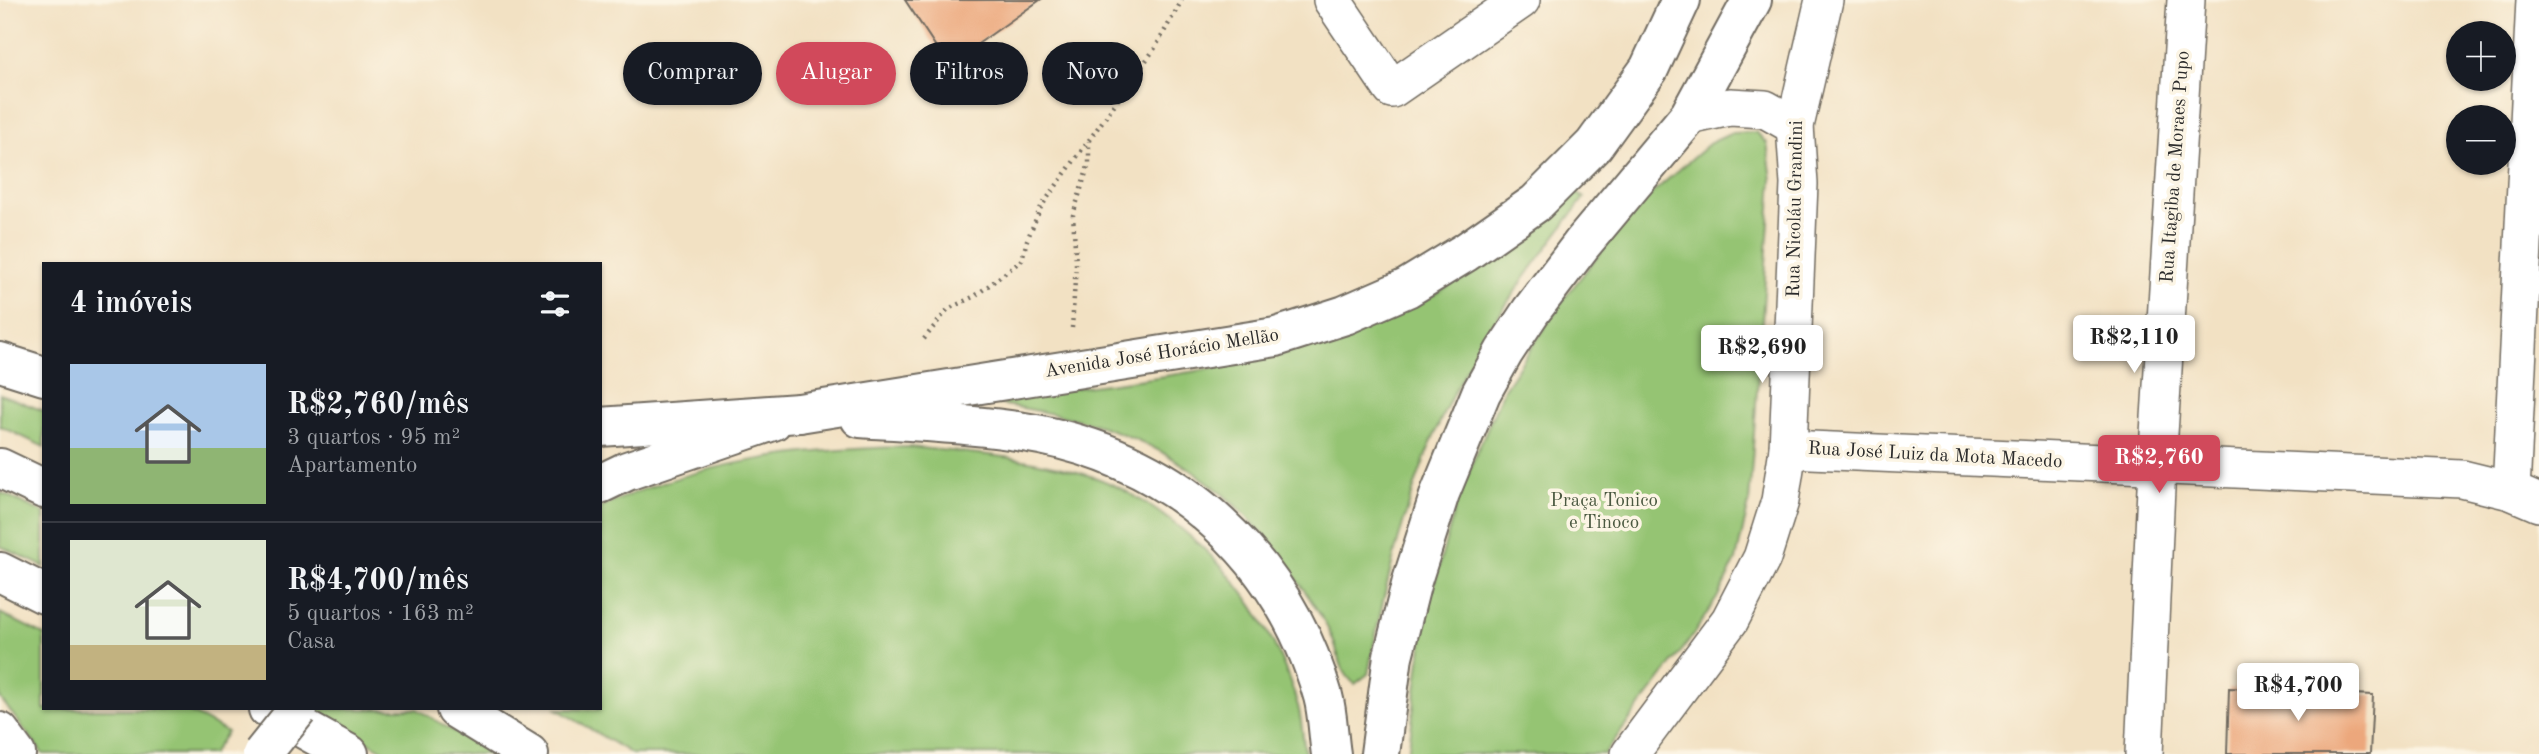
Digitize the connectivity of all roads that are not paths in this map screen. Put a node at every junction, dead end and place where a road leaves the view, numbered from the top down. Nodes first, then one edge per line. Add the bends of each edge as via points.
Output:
1 (1332, 0) edge
2 (1521, 0) edge
3 (1681, 0) edge
4 (1752, 0) edge
5 (1824, 0) edge
6 (2186, 0) edge
7 (2535, 0) edge
8 (1689, 116) junction
9 (1795, 126) junction
10 (0, 362) edge
11 (42, 375) edge
12 (799, 413) junction
13 (602, 427) edge
14 (1788, 449) junction
15 (2157, 466) junction
16 (0, 468) edge
17 (602, 483) edge
18 (42, 488) edge
19 (2525, 497) edge
20 (0, 572) edge
21 (42, 593) edge
22 (270, 710) edge
23 (297, 710) edge
24 (458, 710) edge
25 (0, 732) edge
26 (16, 754) edge
27 (262, 754) edge
28 (349, 754) edge
29 (529, 754) edge
30 (1331, 754) edge
31 (1380, 754) edge
32 (1630, 754) edge
33 (2144, 754) edge

1 - 2 street via 1392,89
3 - 12 main road, Avenida José Horácio Mellão via 1649,69 1594,145 1536,203 1407,288 1345,315 1276,337
4 - 8 main road
5 - 9 street, Rua Nicoláu Grandini
6 - 15 street, Rua Itagiba de Moraes Pupo
7 - 19 street
8 - 9 street via 1730,107 1765,109
8 - 31 main road via 1539,300 1481,393 1440,493 1412,581 1394,656
9 - 14 street, Rua Nicoláu Grandini via 1799,184
10 - 11 main road
12 - 13 main road
12 - 17 main road
12 - 30 main road via 1041,436 1116,457 1175,488 1221,525 1269,579 1300,637 1323,697
14 - 15 street, Rua José Luiz da Mota Macedo
14 - 32 street, Rua Nicoláu Grandini via 1780,501 1762,558 1730,620
15 - 19 street, Rua José Luiz da Mota Macedo via 2462,479
15 - 33 street, Rua Itagiba de Moraes Pupo
16 - 18 main road
20 - 21 main road
22 - 28 main road
23 - 27 main road, bridge
24 - 29 main road
25 - 26 main road

